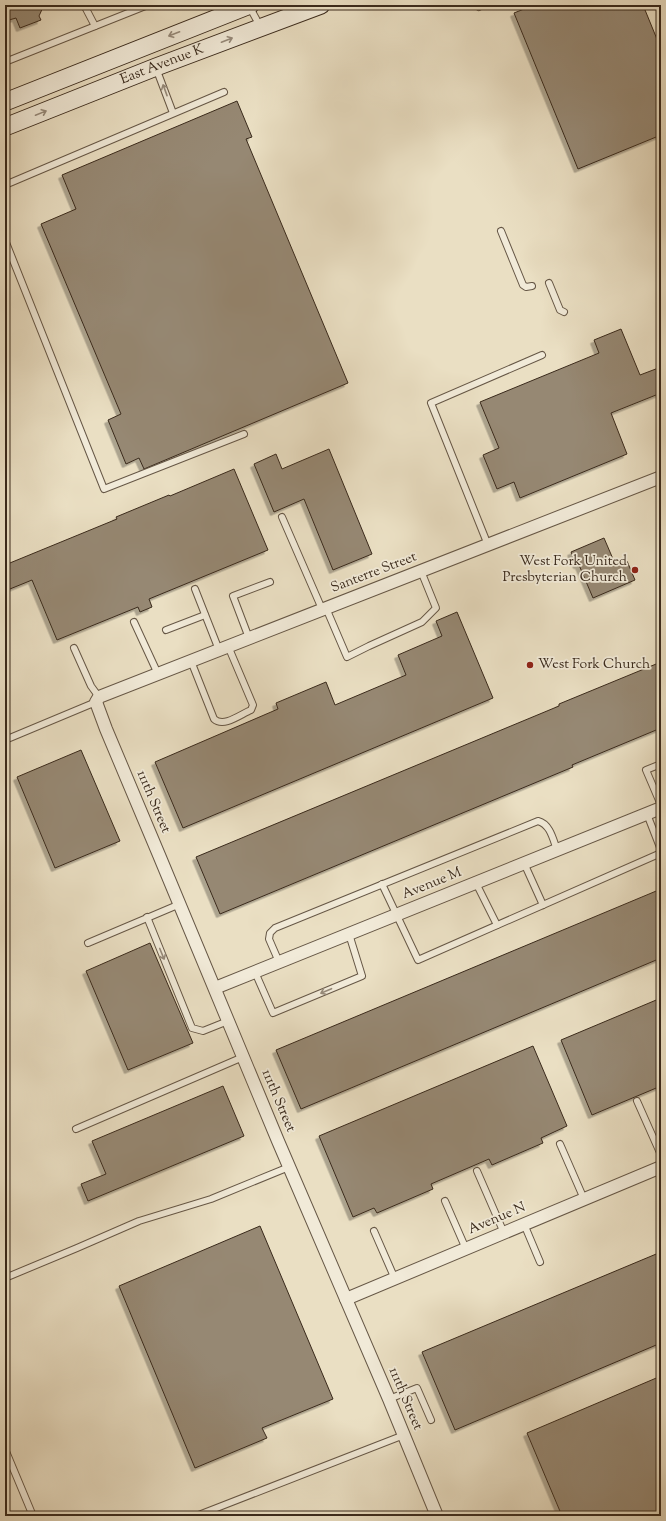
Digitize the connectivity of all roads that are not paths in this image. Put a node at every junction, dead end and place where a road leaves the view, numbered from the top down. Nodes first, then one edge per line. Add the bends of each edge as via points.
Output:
1 (84, 5) edge
2 (148, 5) edge
3 (249, 5) edge
4 (313, 6) edge
5 (95, 26) junction
6 (261, 27) junction
7 (5, 62) edge
8 (156, 67) junction
9 (224, 92) dead end
10 (5, 102) edge
11 (173, 113) junction
12 (5, 127) edge
13 (5, 184) edge
14 (501, 230) dead end
15 (5, 240) edge
16 (549, 283) dead end
17 (532, 286) dead end
18 (564, 312) dead end
19 (542, 355) dead end
20 (244, 434) dead end
21 (661, 477) edge
22 (282, 517) dead end
23 (488, 545) junction
24 (421, 571) junction
25 (270, 582) dead end
26 (195, 589) dead end
27 (324, 608) junction
28 (205, 615) junction
29 (134, 622) dead end
30 (166, 630) dead end
31 (249, 638) junction
32 (74, 648) dead end
33 (224, 648) junction
34 (191, 661) junction
35 (158, 674) junction
36 (98, 699) junction
37 (5, 740) edge
38 (661, 764) edge
39 (661, 806) edge
40 (647, 814) junction
41 (557, 850) junction
42 (661, 851) edge
43 (524, 863) junction
44 (476, 882) junction
45 (382, 884) junction
46 (180, 904) junction
47 (543, 905) junction
48 (396, 915) junction
49 (147, 918) junction
50 (496, 925) junction
51 (349, 934) junction
52 (88, 943) dead end
53 (279, 962) junction
54 (255, 972) junction
55 (215, 988) junction
56 (228, 1021) junction
57 (243, 1057) junction
58 (637, 1101) dead end
59 (76, 1129) dead end
60 (560, 1144) dead end
61 (661, 1155) edge
62 (289, 1167) junction
63 (661, 1167) edge
64 (477, 1171) dead end
65 (584, 1200) junction
66 (445, 1202) dead end
67 (524, 1224) junction
68 (374, 1231) dead end
69 (504, 1233) junction
70 (466, 1249) junction
71 (540, 1262) dead end
72 (5, 1278) edge
73 (395, 1279) junction
74 (346, 1299) junction
75 (389, 1399) junction
76 (431, 1420) dead end
77 (404, 1435) junction
78 (5, 1449) edge
79 (33, 1516) edge
80 (196, 1516) edge
81 (437, 1516) edge

1 - 5 lane
2 - 5 lane
3 - 6 lane
3 -> 10 street, East Avenue K
4 - 6 street, East Avenue K
5 - 7 lane
8 -> 6 street, East Avenue K
11 -> 8 lane
12 -> 8 street, East Avenue K
9 - 11 lane
11 - 13 lane
14 - 17 lane via 523,285 526,288
15 - 20 lane via 104,489
16 - 18 lane via 560,310
19 - 23 lane via 431,403
21 - 23 street, Santerre Street
22 - 27 lane
23 - 24 street, Santerre Street
24 - 27 street, Santerre Street
24 - 27 lane via 436,608 422,622 347,657
25 - 31 lane via 232,596
26 - 28 lane
27 - 31 street, Santerre Street
28 - 30 lane
28 - 33 lane
29 - 35 lane
31 - 33 street, Santerre Street
32 - 36 lane
33 - 34 street, Santerre Street
33 - 34 lane via 253,705 251,710 224,723 214,719
34 - 35 street, Santerre Street
35 - 36 street, Santerre Street
36 - 37 lane
36 - 46 street, 111th Street via 106,729
38 - 39 lane via 646,770
39 - 40 street, Avenue M
40 - 41 street, Avenue M
40 - 42 lane
41 - 43 street, Avenue M
41 - 45 lane via 548,828 538,821
42 - 47 lane
43 - 44 street, Avenue M
43 - 47 lane
44 - 48 street, Avenue M
44 - 50 lane
45 - 48 lane
45 - 53 lane via 275,928 269,939
46 - 49 lane
46 - 55 street, 111th Street
47 - 50 lane
48 - 50 lane via 418,960
48 - 51 street, Avenue M
49 - 52 lane
49 -> 56 lane via 192,1028 203,1030
51 - 53 street, Avenue M
51 -> 54 lane via 362,976 273,1013
53 - 54 street, Avenue M
54 - 55 street, Avenue M
55 - 56 street, 111th Street
56 - 57 street, 111th Street
57 - 59 lane
57 - 62 street, 111th Street
58 - 61 lane
60 - 65 lane
62 - 72 lane via 211,1199 139,1221
62 - 74 street, 111th Street
63 - 65 street, Avenue N
64 - 69 lane
65 - 67 street, Avenue N
66 - 70 lane
67 - 69 street, Avenue N
67 - 71 lane
68 - 73 lane
69 - 70 street, Avenue N
70 - 73 street, Avenue N
73 - 74 street, Avenue N
74 - 75 street, 111th Street
75 - 76 lane via 417,1388
75 - 77 street, 111th Street
77 - 80 lane
77 - 81 street, 111th Street
78 - 79 lane

